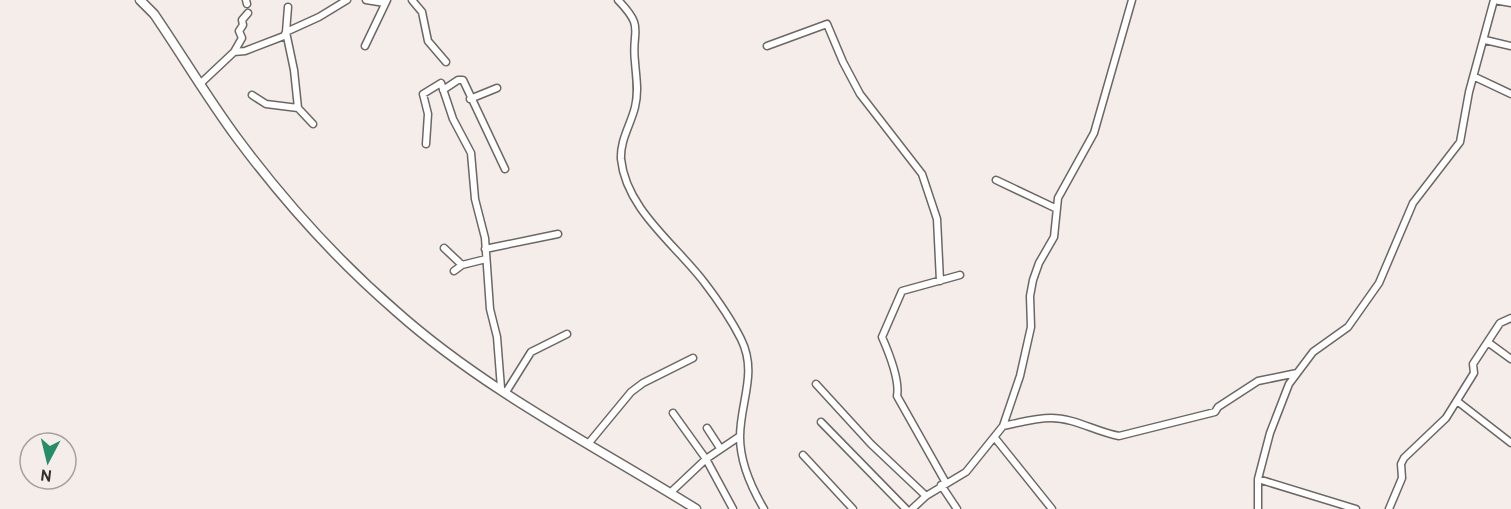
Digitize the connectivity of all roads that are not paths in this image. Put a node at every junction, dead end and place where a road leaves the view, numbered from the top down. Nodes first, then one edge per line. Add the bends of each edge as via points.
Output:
1 (140, 0) edge
2 (347, 0) edge
3 (366, 0) edge
4 (412, 0) edge
5 (618, 0) edge
6 (1132, 0) edge
7 (386, 2) edge
8 (1511, 3) edge
9 (288, 7) dead end
10 (248, 13) dead end
11 (286, 32) junction
12 (1485, 40) junction
13 (366, 46) dead end
14 (767, 46) dead end
15 (1511, 46) edge
16 (234, 52) junction
17 (446, 62) dead end
18 (1475, 77) junction
19 (201, 82) junction
20 (497, 88) dead end
21 (443, 90) junction
22 (1511, 94) edge
23 (252, 95) dead end
24 (470, 99) junction
25 (298, 108) junction
26 (313, 124) dead end
27 (426, 144) dead end
28 (505, 169) dead end
29 (996, 180) dead end
30 (1055, 208) junction
31 (558, 234) dead end
32 (444, 248) dead end
33 (485, 249) junction
34 (486, 259) junction
35 (462, 265) junction
36 (454, 271) dead end
37 (960, 275) dead end
38 (940, 281) junction
39 (1511, 318) edge
40 (567, 334) dead end
41 (1489, 343) junction
42 (693, 358) dead end
43 (1511, 359) edge
44 (1297, 374) junction
45 (816, 384) dead end
46 (503, 390) junction
47 (1457, 400) junction
48 (673, 413) dead end
49 (821, 422) dead end
50 (1003, 426) junction
51 (707, 428) dead end
52 (740, 435) junction
53 (995, 438) junction
54 (1511, 443) edge
55 (588, 444) junction
56 (720, 448) junction
57 (803, 455) dead end
58 (706, 459) junction
59 (1257, 479) junction
60 (944, 484) junction
61 (670, 493) junction
62 (926, 496) junction
63 (696, 509) edge
64 (732, 509) edge
65 (764, 509) edge
66 (854, 509) edge
67 (906, 509) edge
68 (912, 509) edge
69 (957, 509) edge
70 (1052, 509) edge
71 (1258, 509) edge
72 (1356, 509) edge
73 (1389, 509) edge

1 - 19 main road
2 - 11 street
3 - 7 street
4 - 17 street via 422,12 428,41
5 - 52 street via 631,13 638,28 635,107 623,139 621,158 627,185 649,219 703,281 741,339 749,361 749,379
6 - 30 street via 1094,133
7 - 13 street
8 - 12 street via 1494,0
9 - 11 street
10 - 16 street via 241,22 242,38
11 - 16 street via 245,51
11 - 25 street
12 - 15 street
12 - 18 street
14 - 38 street via 827,24 860,94 922,174 937,219
16 - 19 street
18 - 22 street
18 - 44 street via 1460,142 1413,203 1379,283 1348,327 1313,352
19 - 46 main road via 264,172 344,260 396,312
20 - 24 street
21 - 24 street via 461,79
21 - 27 street via 441,83 423,94 428,114
21 - 33 street via 471,153
23 - 25 street via 266,104
24 - 28 street
25 - 26 street
29 - 30 street
30 - 50 street via 1054,237 1033,280 1030,327 1020,376
31 - 33 street
32 - 35 street
33 - 34 street
34 - 35 street
34 - 46 street
35 - 36 street
37 - 38 street
38 - 60 street via 902,291 882,337 899,385 897,396
39 - 41 street via 1500,323
40 - 46 street via 531,352
41 - 43 street
41 - 47 street via 1473,364 1474,374
42 - 55 street via 632,392
44 - 50 street via 1258,381 1215,412 1119,436 1051,418
44 - 59 street via 1289,384 1270,433
45 - 62 street
46 - 55 main road
47 - 54 street
47 - 73 street via 1446,418 1404,458 1402,478
48 - 58 street
49 - 67 street
50 - 53 street
51 - 56 street
52 - 56 street
52 - 65 street via 742,461
53 - 60 street via 966,472
53 - 70 street
55 - 61 main road
56 - 58 street
57 - 66 street
58 - 61 street
58 - 64 street
59 - 71 street
59 - 72 street
60 - 62 street
60 - 69 street
61 - 63 main road
62 - 68 street

